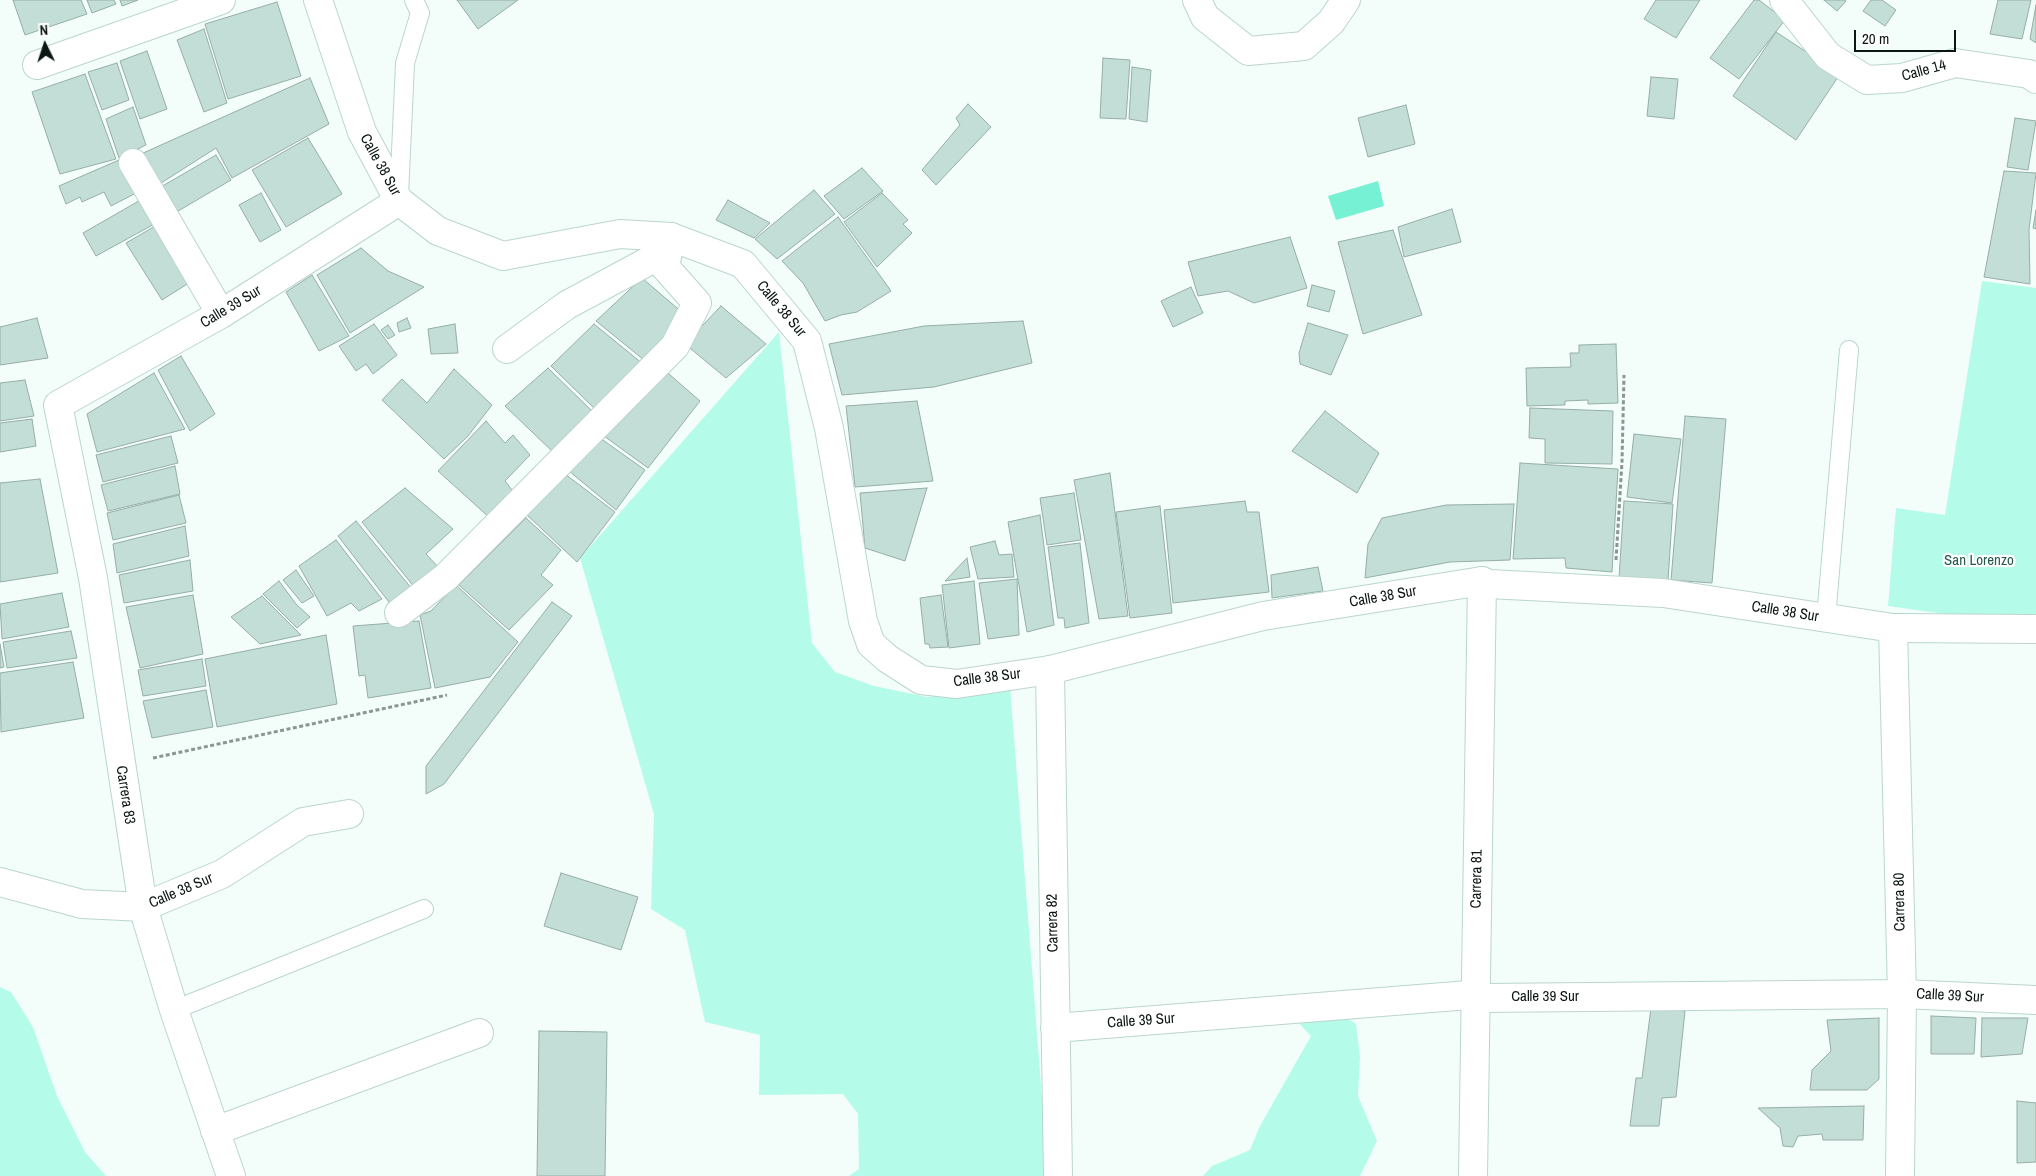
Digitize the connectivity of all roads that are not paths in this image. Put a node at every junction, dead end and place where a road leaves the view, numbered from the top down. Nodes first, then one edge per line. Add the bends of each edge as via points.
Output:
1 (220, 0) edge
2 (318, 0) edge
3 (414, 0) edge
4 (1197, 0) edge
5 (1346, 0) edge
6 (1784, 0) edge
7 (37, 65) dead end
8 (2036, 79) edge
9 (133, 164) dead end
10 (399, 200) junction
11 (670, 244) junction
12 (221, 314) junction
13 (506, 349) dead end
14 (1850, 350) dead end
15 (58, 405) joint
16 (1482, 581) junction
17 (399, 612) dead end
18 (1826, 618) junction
19 (1893, 628) junction
20 (2036, 629) edge
21 (1050, 670) junction
22 (349, 814) dead end
23 (0, 882) edge
24 (143, 907) junction
25 (424, 909) dead end
26 (1902, 994) junction
27 (1476, 996) junction
28 (2036, 1000) edge
29 (174, 1010) junction
30 (1054, 1028) junction
31 (479, 1033) dead end
32 (215, 1131) junction
33 (231, 1176) edge
34 (1058, 1176) edge
35 (1472, 1176) edge
36 (1900, 1176) edge

1 - 7 street
2 - 10 street, Calle 38 Sur via 362,132
3 - 10 lane via 420,13 405,63
4 - 5 street via 1205,17 1248,51 1304,46 1331,22
6 - 8 street, Calle 14 via 1828,56 1867,80 1902,78 1955,63 2029,74
9 - 12 street
10 - 11 street, Calle 38 Sur via 438,231 503,256 620,234
10 - 12 street, Calle 39 Sur
11 - 13 street via 567,305
11 - 17 street via 665,267 697,303 675,346 446,578
11 - 21 street, Calle 38 Sur via 744,264 808,341 829,428 863,621 871,644 921,680 956,684
12 - 15 street, Calle 39 Sur
14 - 18 lane
15 - 24 street, Carrera 83 via 92,578
16 - 18 street, Calle 38 Sur via 1664,594
16 - 21 street, Calle 38 Sur via 1263,616
16 - 27 street, Carrera 81
18 - 19 street, Calle 38 Sur
19 - 20 street, Calle 38 Sur
19 - 26 street, Carrera 80
21 - 30 street, Carrera 82
22 - 24 street, Calle 38 Sur via 303,822 222,874
23 - 24 street, Calle 38 Sur via 82,904
24 - 29 street, Carrera 83
25 - 29 lane
26 - 27 street, Calle 39 Sur
26 - 28 street, Calle 39 Sur
26 - 36 street, Carrera 80
27 - 30 street, Calle 39 Sur
27 - 35 street, Carrera 81
29 - 32 street, Carrera 83
30 - 34 street, Carrera 82
31 - 32 street
32 - 33 street, Carrera 83

